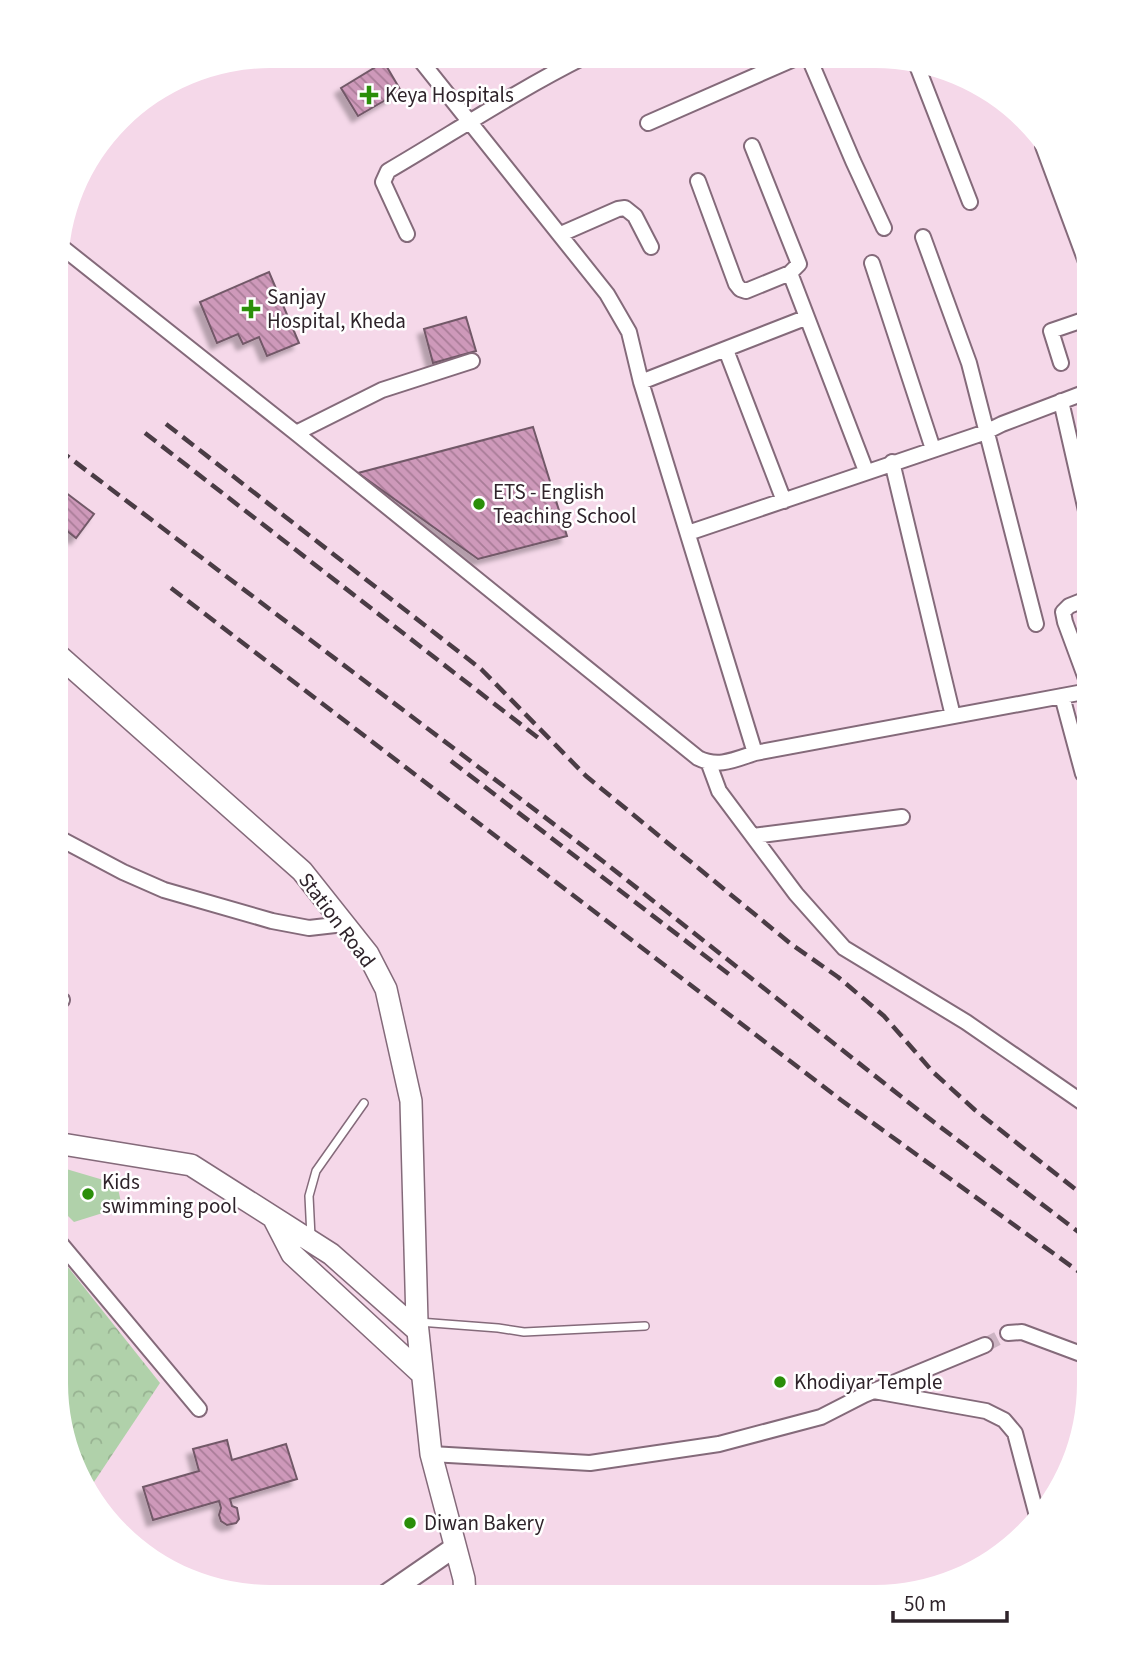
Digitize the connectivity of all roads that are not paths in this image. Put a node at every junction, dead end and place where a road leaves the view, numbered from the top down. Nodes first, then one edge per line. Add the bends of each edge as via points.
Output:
1 (427, 68) edge
2 (562, 68) edge
3 (773, 68) edge
4 (813, 68) edge
5 (920, 74) edge
6 (472, 122) junction
7 (648, 123) dead end
8 (752, 146) dead end
9 (698, 181) dead end
10 (970, 202) dead end
11 (884, 228) dead end
12 (407, 234) dead end
13 (561, 234) junction
14 (923, 237) dead end
15 (651, 247) dead end
16 (69, 253) edge
17 (872, 263) dead end
18 (790, 273) junction
19 (806, 318) junction
20 (1077, 322) edge
21 (726, 350) junction
22 (472, 361) dead end
23 (1061, 363) dead end
24 (642, 382) junction
25 (1077, 395) edge
26 (1061, 401) junction
27 (986, 432) junction
28 (296, 433) junction
29 (933, 449) junction
30 (892, 462) junction
31 (866, 471) junction
32 (1077, 471) edge
33 (784, 501) junction
34 (688, 533) junction
35 (1077, 603) edge
36 (1036, 624) dead end
37 (1077, 655) edge
38 (68, 664) edge
39 (1077, 692) edge
40 (1062, 696) junction
41 (953, 716) junction
42 (1077, 750) edge
43 (755, 753) junction
44 (709, 764) junction
45 (902, 817) dead end
46 (753, 836) junction
47 (68, 842) edge
48 (344, 924) junction
49 (1076, 1098) edge
50 (364, 1103) dead end
51 (68, 1145) edge
52 (273, 1217) junction
53 (312, 1241) junction
54 (68, 1252) edge
55 (417, 1326) junction
56 (645, 1326) dead end
57 (1008, 1333) tunnel mouth
58 (985, 1345) tunnel mouth
59 (1076, 1352) edge
60 (422, 1374) junction
61 (873, 1391) junction
62 (200, 1409) dead end
63 (431, 1454) junction
64 (1034, 1506) edge
65 (455, 1547) junction
66 (400, 1585) edge
67 (464, 1585) edge

1 - 6 street
2 - 6 street
3 - 7 street
4 - 11 street
5 - 10 street
6 - 12 street via 384,175
6 - 13 street
8 - 18 street via 799,264
9 - 18 street via 740,289 746,291
13 - 15 street via 625,208 635,216
13 - 24 street via 621,316
14 - 27 street via 967,357
16 - 28 street
17 - 29 street
18 - 19 street
19 - 21 street
19 - 31 street
20 - 23 street via 1051,331
21 - 24 street
21 - 33 street
22 - 28 street via 382,390
24 - 34 street
25 - 26 street
26 - 27 street
26 - 32 street
27 - 29 street
27 - 36 street
28 - 44 street
29 - 30 street
30 - 31 street
30 - 41 street
31 - 33 street
33 - 34 street
34 - 43 street
35 - 37 street via 1063,612
38 - 48 main road, Station Road via 302,871
39 - 40 street
40 - 41 street
40 - 42 street
41 - 43 street
43 - 44 street
44 - 46 street via 719,791
45 - 46 street
46 - 49 street via 844,948 965,1022
47 - 48 street via 164,890 309,928
48 - 55 main road, Station Road via 368,954 386,989 411,1101
50 - 53 lane via 317,1171 309,1196
51 - 52 main road via 191,1165
52 - 53 main road
52 - 60 main road via 292,1254
53 - 55 main road
54 - 62 street
55 - 56 lane via 524,1332
55 - 60 main road, Station Road
57 - 59 street via 1022,1332
58 - 61 street
60 - 63 main road, Station Road
61 - 63 street via 821,1416 719,1444 590,1463
61 - 64 street via 986,1411 1004,1420 1015,1433
63 - 65 main road, Station Road
65 - 66 main road
65 - 67 main road, Station Road

